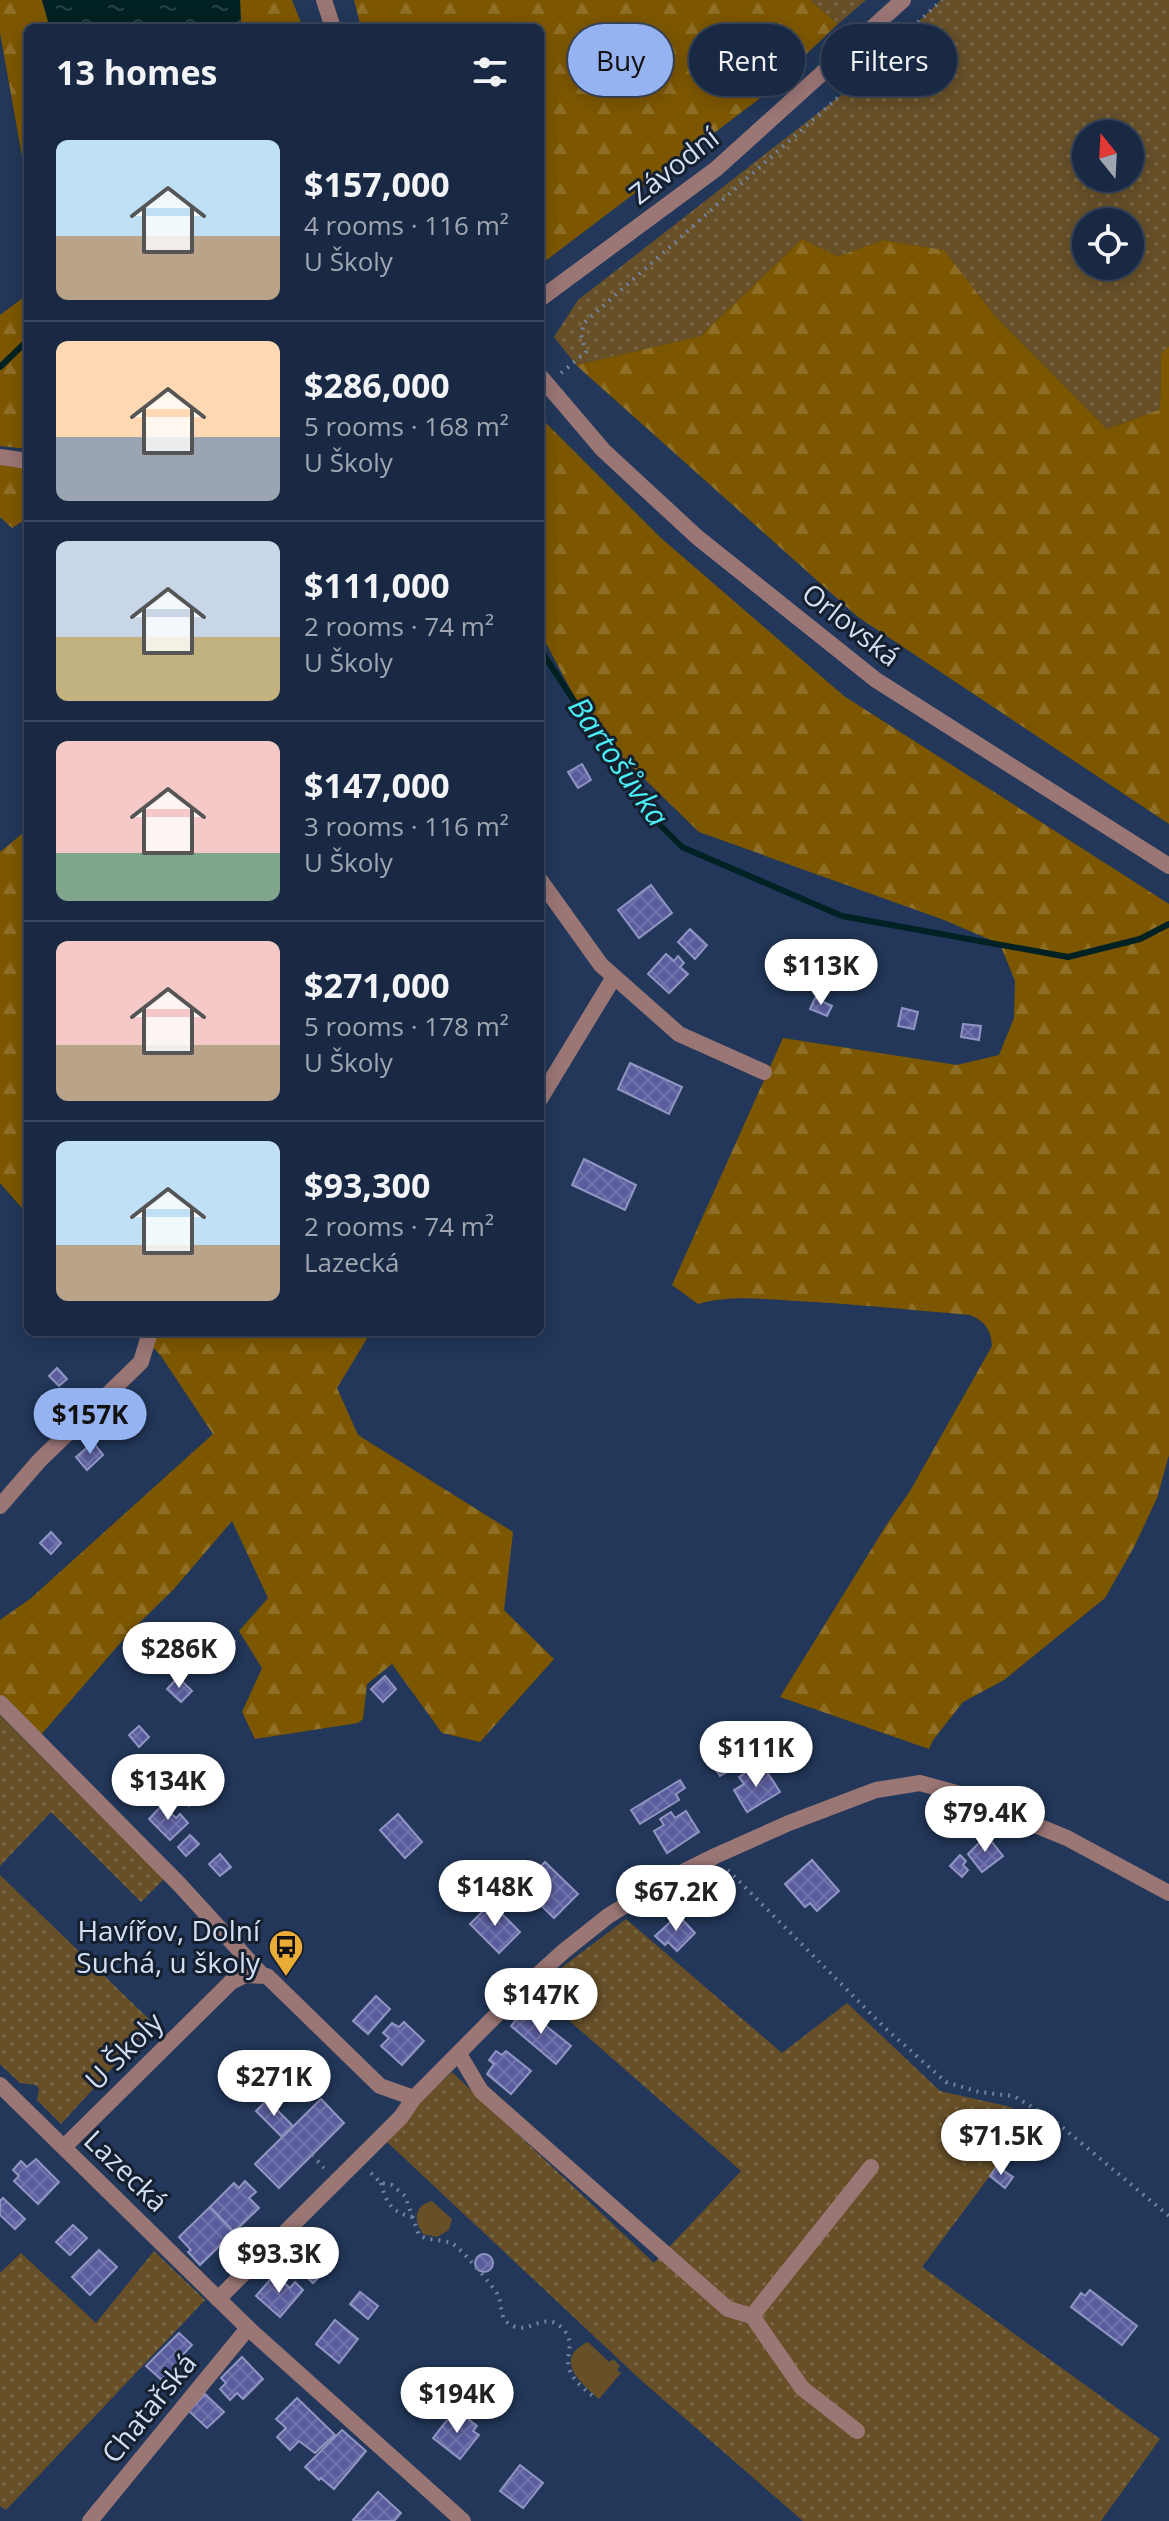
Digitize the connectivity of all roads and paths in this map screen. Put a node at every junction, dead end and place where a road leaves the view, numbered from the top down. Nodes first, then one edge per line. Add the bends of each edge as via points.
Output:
1 (324, 0) edge
2 (903, 0) edge
3 (942, 0) edge
4 (332, 24) edge
5 (544, 296) edge
6 (544, 379) edge
7 (544, 381) edge
8 (0, 457) edge
9 (24, 460) edge
10 (1169, 866) edge
11 (544, 886) edge
12 (614, 977) junction
13 (764, 1072) dead end
14 (544, 1092) edge
15 (149, 1336) edge
16 (0, 1506) edge
17 (0, 1703) edge
18 (715, 1856) junction
19 (1169, 1893) edge
20 (262, 1975) junction
21 (459, 2054) junction
22 (0, 2085) edge
23 (414, 2098) junction
24 (64, 2147) junction
25 (358, 2160) junction
26 (871, 2167) dead end
27 (381, 2183) junction
28 (1169, 2216) edge
29 (413, 2217) junction
30 (218, 2299) junction
31 (752, 2316) junction
32 (248, 2328) junction
33 (595, 2398) dead end
34 (857, 2431) dead end
35 (90, 2521) edge
36 (463, 2521) edge

1 - 4 street
2 - 5 street, Závodní via 716,169
3 - 6 path via 584,323 586,352
7 - 10 street, Orlovská via 603,450 697,537 876,680
8 - 9 street
11 - 12 street
12 - 13 street via 679,1034
12 - 14 street
15 - 16 street via 141,1362
17 - 20 street
18 - 19 street via 876,1790 920,1783 1067,1838
18 - 21 street via 608,1916 521,1990
18 - 28 path via 885,2028 946,2082 1014,2096 1056,2122
20 - 23 street via 380,2086
20 - 24 street, U Školy via 231,1982
21 - 23 street
21 - 31 street via 481,2091 728,2309
22 - 24 street, Lazecká
23 - 25 street
24 - 30 street, Lazecká
25 - 27 path
25 - 30 street
26 - 31 street
27 - 29 path via 400,2191
27 - 29 path via 389,2206
29 - 33 path via 419,2235 457,2246 497,2294 508,2324 521,2327 546,2321 561,2327 569,2339 570,2372
30 - 32 street, Lazecká
31 - 34 street via 802,2388
32 - 35 street, Chatařská
32 - 36 street, Lazecká

